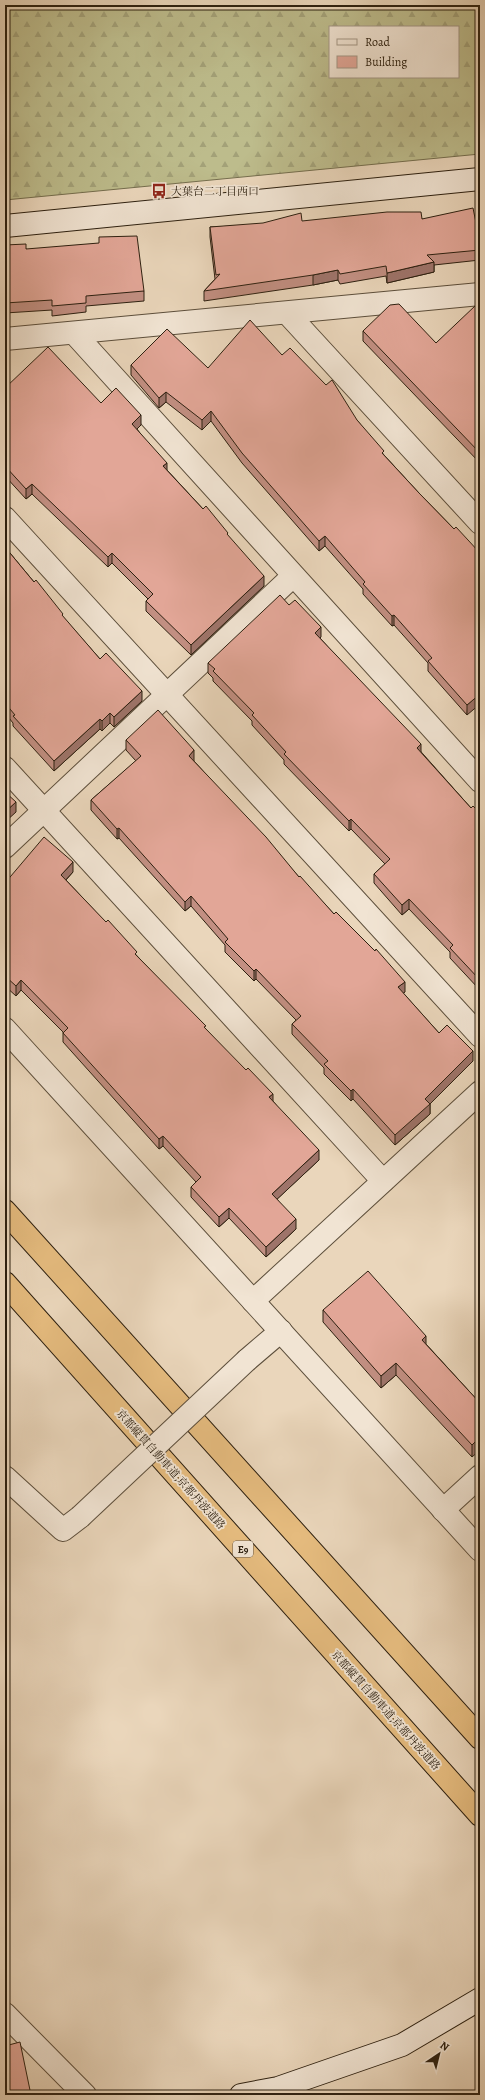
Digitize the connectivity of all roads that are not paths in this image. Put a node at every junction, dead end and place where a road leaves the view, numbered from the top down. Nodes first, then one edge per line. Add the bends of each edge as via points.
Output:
1 (480, 179) edge
2 (5, 226) edge
3 (480, 294) edge
4 (286, 313) junction
5 (74, 333) junction
6 (5, 339) edge
7 (5, 518) edge
8 (480, 523) edge
9 (294, 576) junction
10 (167, 694) junction
11 (5, 768) edge
12 (480, 781) edge
13 (44, 810) junction
14 (5, 847) edge
15 (5, 1029) edge
16 (480, 1036) edge
17 (480, 1092) edge
18 (383, 1181) junction
19 (5, 1211) edge
20 (5, 1284) edge
21 (253, 1301) junction
22 (281, 1331) junction
23 (480, 1476) edge
24 (5, 1477) edge
25 (443, 1510) junction
26 (480, 1550) edge
27 (480, 1738) edge
28 (480, 1815) edge
29 (480, 1999) edge
30 (5, 2014) edge
31 (85, 2095) edge
32 (241, 2095) edge

1 - 2 street
3 - 4 street
4 - 5 street
4 - 8 street
5 - 6 street
5 - 9 street
7 - 10 street
9 - 10 street
9 - 12 street
10 - 13 street
10 - 16 street
11 - 13 street
13 - 14 street
13 - 18 street
15 - 21 street
17 - 18 street
18 - 21 street
19 - 27 highway
20 - 28 highway, 京都縦貫自動車道;京都丹波道路 / E9
21 - 22 street
22 - 24 street, bridge via 246,1360 80,1517 63,1530
22 - 25 street
23 - 25 street
25 - 26 street
29 - 32 street via 402,2045 278,2088
30 - 31 street

